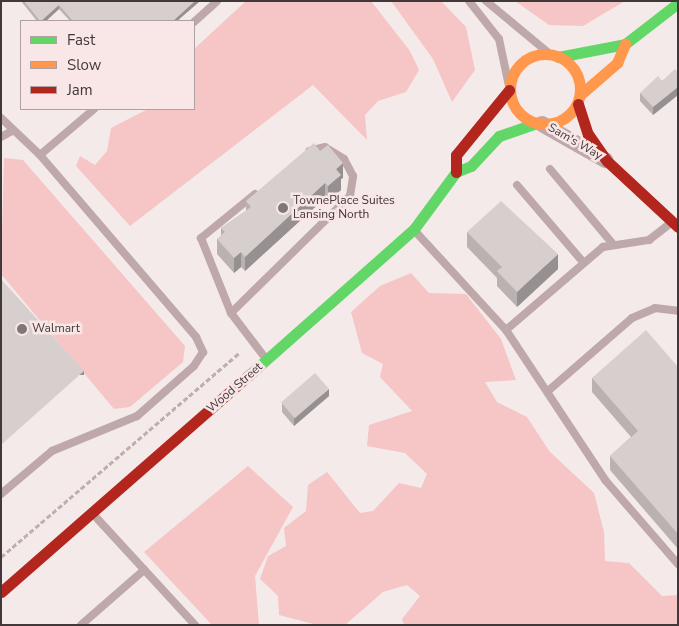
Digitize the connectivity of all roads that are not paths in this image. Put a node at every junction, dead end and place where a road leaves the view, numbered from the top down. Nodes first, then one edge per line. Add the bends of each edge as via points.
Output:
1 (217, 1) edge
2 (469, 1) edge
3 (486, 1) edge
4 (678, 3) edge
5 (195, 21) edge
6 (624, 44) junction
7 (554, 56) junction
8 (509, 88) junction
9 (579, 99) junction
10 (93, 110) edge
11 (1, 118) edge
12 (539, 124) junction
13 (12, 131) junction
14 (1, 137) edge
15 (40, 155) junction
16 (299, 158) edge
17 (607, 160) junction
18 (550, 169) dead end
19 (456, 172) junction
20 (516, 186) dead end
21 (261, 189) edge
22 (675, 224) edge
23 (414, 229) junction
24 (612, 242) junction
25 (583, 262) junction
26 (678, 311) edge
27 (231, 313) junction
28 (506, 330) junction
29 (267, 360) junction
30 (548, 391) junction
31 (1, 494) edge
32 (92, 513) junction
33 (678, 564) edge
34 (144, 570) junction
35 (1, 592) edge
36 (81, 625) edge
37 (195, 625) edge

1 - 5 lane
2 - 8 lane via 500,39
3 - 7 lane
4 - 6 street
6 - 7 street
6 - 9 street via 617,63
7 - 8 street via 522,62
7 - 9 street via 572,68
8 - 12 street via 518,111
8 - 19 street, Wood Street via 456,156
9 - 12 street via 560,120
9 - 17 street, Sam's Way via 588,134
10 - 15 lane
11 - 13 lane
12 - 17 street, Sam's Way
12 - 19 street, Wood Street via 499,136 471,166
13 - 14 lane
13 - 15 lane
15 - 31 lane via 196,336 203,352 194,366 138,416 52,451
16 - 27 lane via 325,147 344,159 353,176 350,196
17 - 22 street, Sam's Way
18 - 24 lane
19 - 23 street, Wood Street
20 - 25 lane
21 - 27 lane via 200,238
22 - 24 lane via 649,240
23 - 28 lane
23 - 29 street, Wood Street
24 - 25 lane
25 - 28 lane
26 - 30 lane via 656,308 632,318
27 - 29 lane
28 - 30 lane
29 - 32 street, Wood Street
30 - 33 lane via 606,481
32 - 34 lane
32 - 35 street, Wood Street
34 - 36 lane
34 - 37 lane

